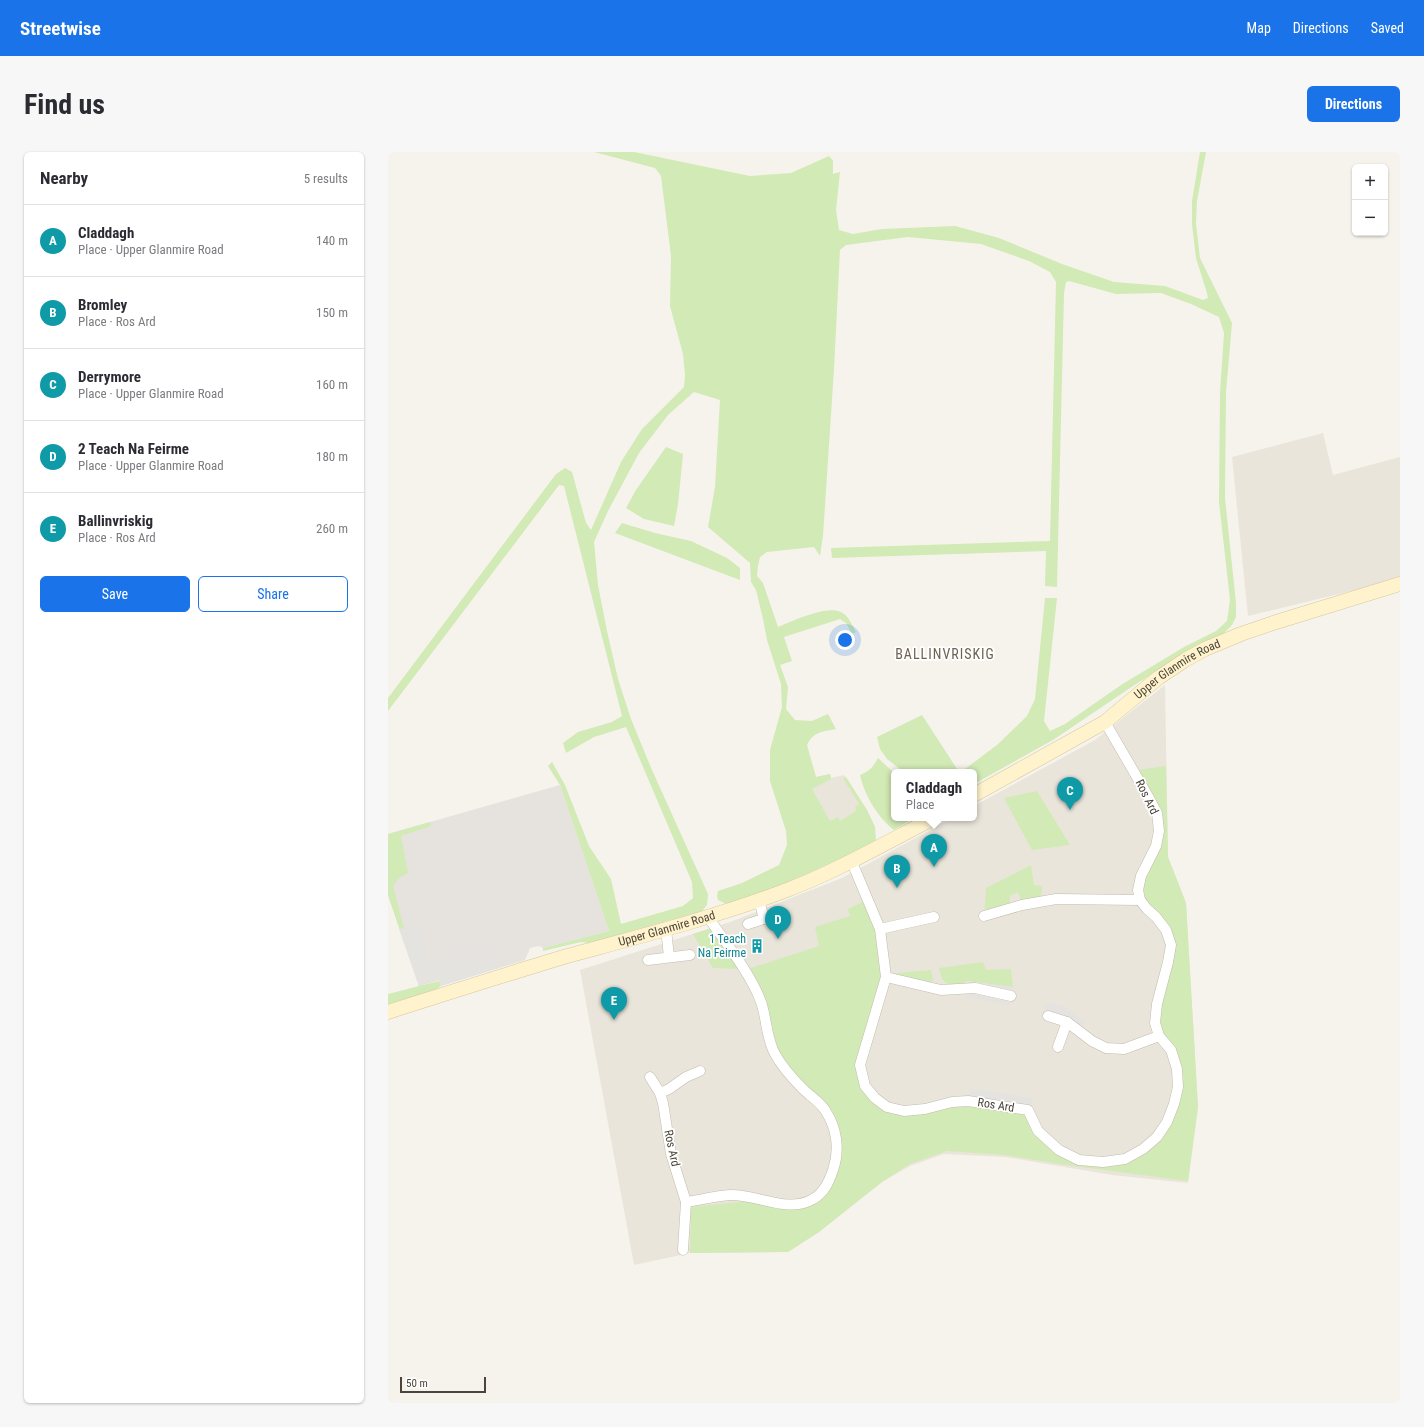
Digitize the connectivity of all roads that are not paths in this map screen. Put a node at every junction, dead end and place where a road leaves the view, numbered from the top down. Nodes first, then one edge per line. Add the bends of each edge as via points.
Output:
1 (1400, 584) edge
2 (1105, 722) junction
3 (977, 793) edge
4 (928, 821) edge
5 (851, 860) junction
6 (759, 900) junction
7 (1140, 900) junction
8 (778, 914) dead end
9 (984, 916) dead end
10 (708, 917) junction
11 (934, 917) dead end
12 (764, 919) junction
13 (748, 924) dead end
14 (666, 929) junction
15 (880, 929) junction
16 (690, 955) dead end
17 (670, 958) junction
18 (648, 960) dead end
19 (886, 978) junction
20 (1011, 996) dead end
21 (388, 1012) edge
22 (1048, 1016) dead end
23 (1067, 1022) junction
24 (1159, 1036) junction
25 (1058, 1047) dead end
26 (700, 1071) dead end
27 (650, 1077) dead end
28 (660, 1093) junction
29 (686, 1202) junction
30 (683, 1250) dead end

1 - 2 main road, Upper Glanmire Road via 1273,623 1206,649 1158,678
2 - 3 main road, Upper Glanmire Road
2 - 7 street, Ros Ard via 1157,813 1159,830 1156,846 1141,876 1138,890
4 - 5 main road, Upper Glanmire Road
5 - 6 main road, Upper Glanmire Road via 789,890
5 - 15 street, Ros Ard
6 - 10 main road, Upper Glanmire Road
6 - 12 street
7 - 9 street via 1056,899
7 - 24 street via 1166,930 1171,945 1155,1023
8 - 12 street
10 - 14 main road, Upper Glanmire Road
10 - 29 street via 749,978 760,1000 775,1054 792,1078 825,1109 832,1122 837,1152 835,1165 824,1190 804,1204 791,1205 730,1195
11 - 15 street
12 - 13 street
14 - 17 street
14 - 21 main road, Upper Glanmire Road
15 - 19 street, Ros Ard
16 - 17 street
17 - 18 street
19 - 20 street via 941,990 975,988
19 - 24 street, Ros Ard via 860,1065 865,1086 875,1098 887,1108 904,1111 968,1101 1028,1110 1042,1136 1059,1150 1079,1160 1103,1162 1125,1159 1157,1137 1167,1122 1178,1086 1177,1069 1171,1050
22 - 23 street
23 - 24 street via 1106,1048 1124,1049
23 - 25 street
26 - 28 street
27 - 28 street, Ros Ard
28 - 29 street, Ros Ard via 671,1154
29 - 30 street, Ros Ard

